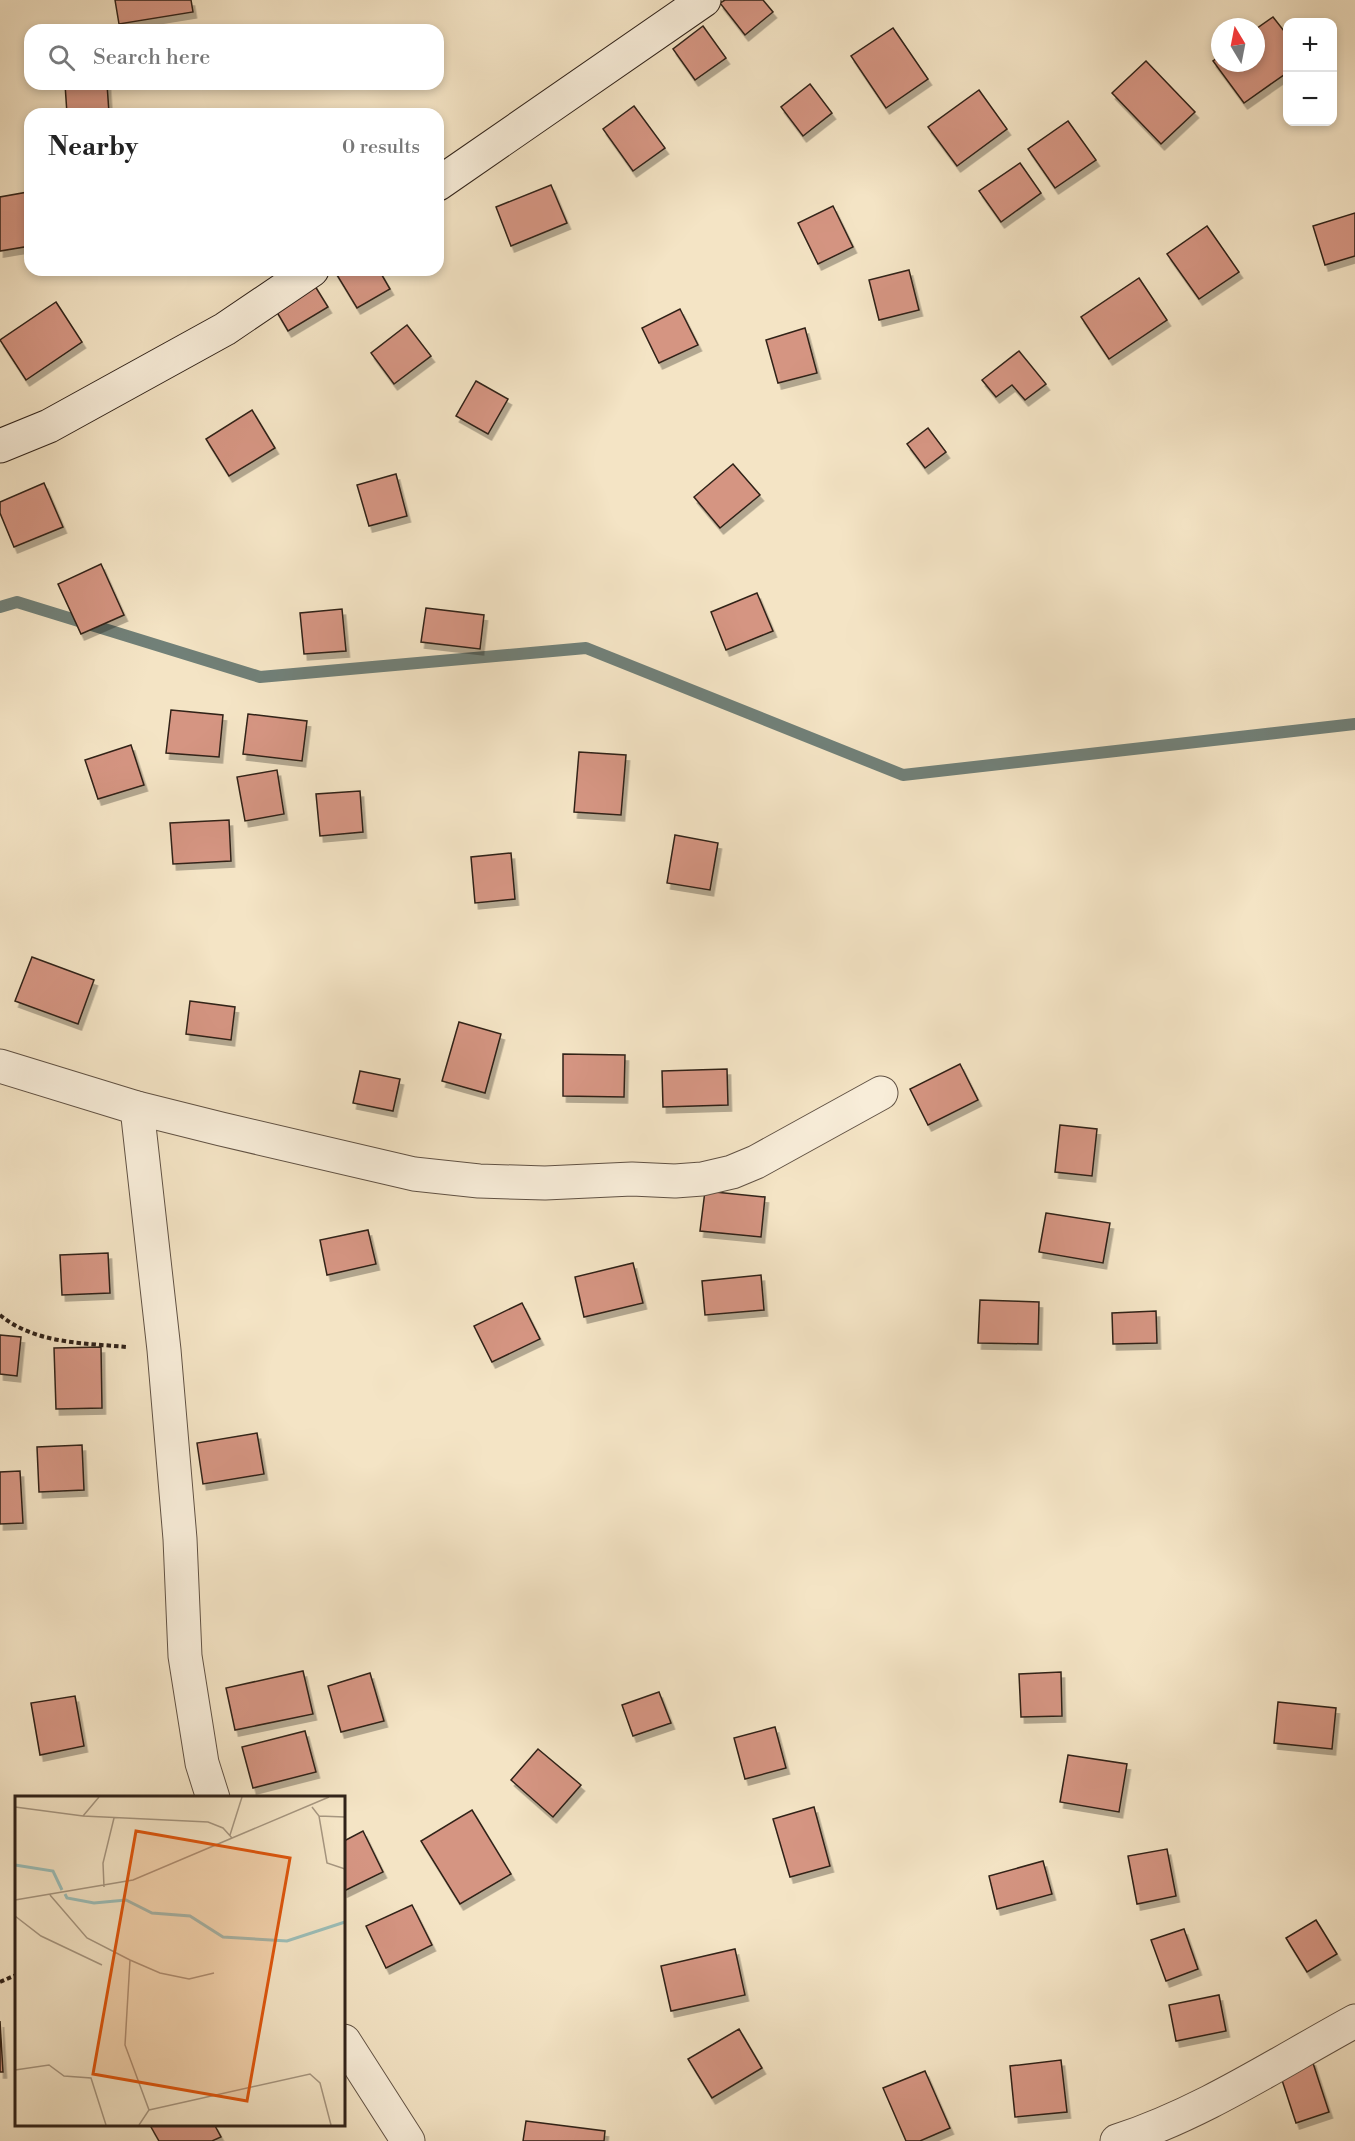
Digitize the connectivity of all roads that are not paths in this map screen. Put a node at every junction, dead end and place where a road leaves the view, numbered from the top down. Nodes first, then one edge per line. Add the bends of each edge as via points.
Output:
1 (704, 0) edge
2 (444, 180) edge
3 (303, 276) edge
4 (0, 446) edge
5 (0, 1066) edge
6 (881, 1093) dead end
7 (137, 1108) junction
8 (213, 1796) edge
9 (1355, 2021) edge
10 (345, 2043) edge
11 (408, 2141) edge
12 (1116, 2141) edge

1 - 2 street
3 - 4 street via 225,329 49,426
5 - 7 street
6 - 7 street via 756,1162 732,1172 675,1181 545,1183 414,1174
7 - 8 street via 164,1350 180,1539 185,1656 202,1763
9 - 12 street via 1177,2119
10 - 11 street

